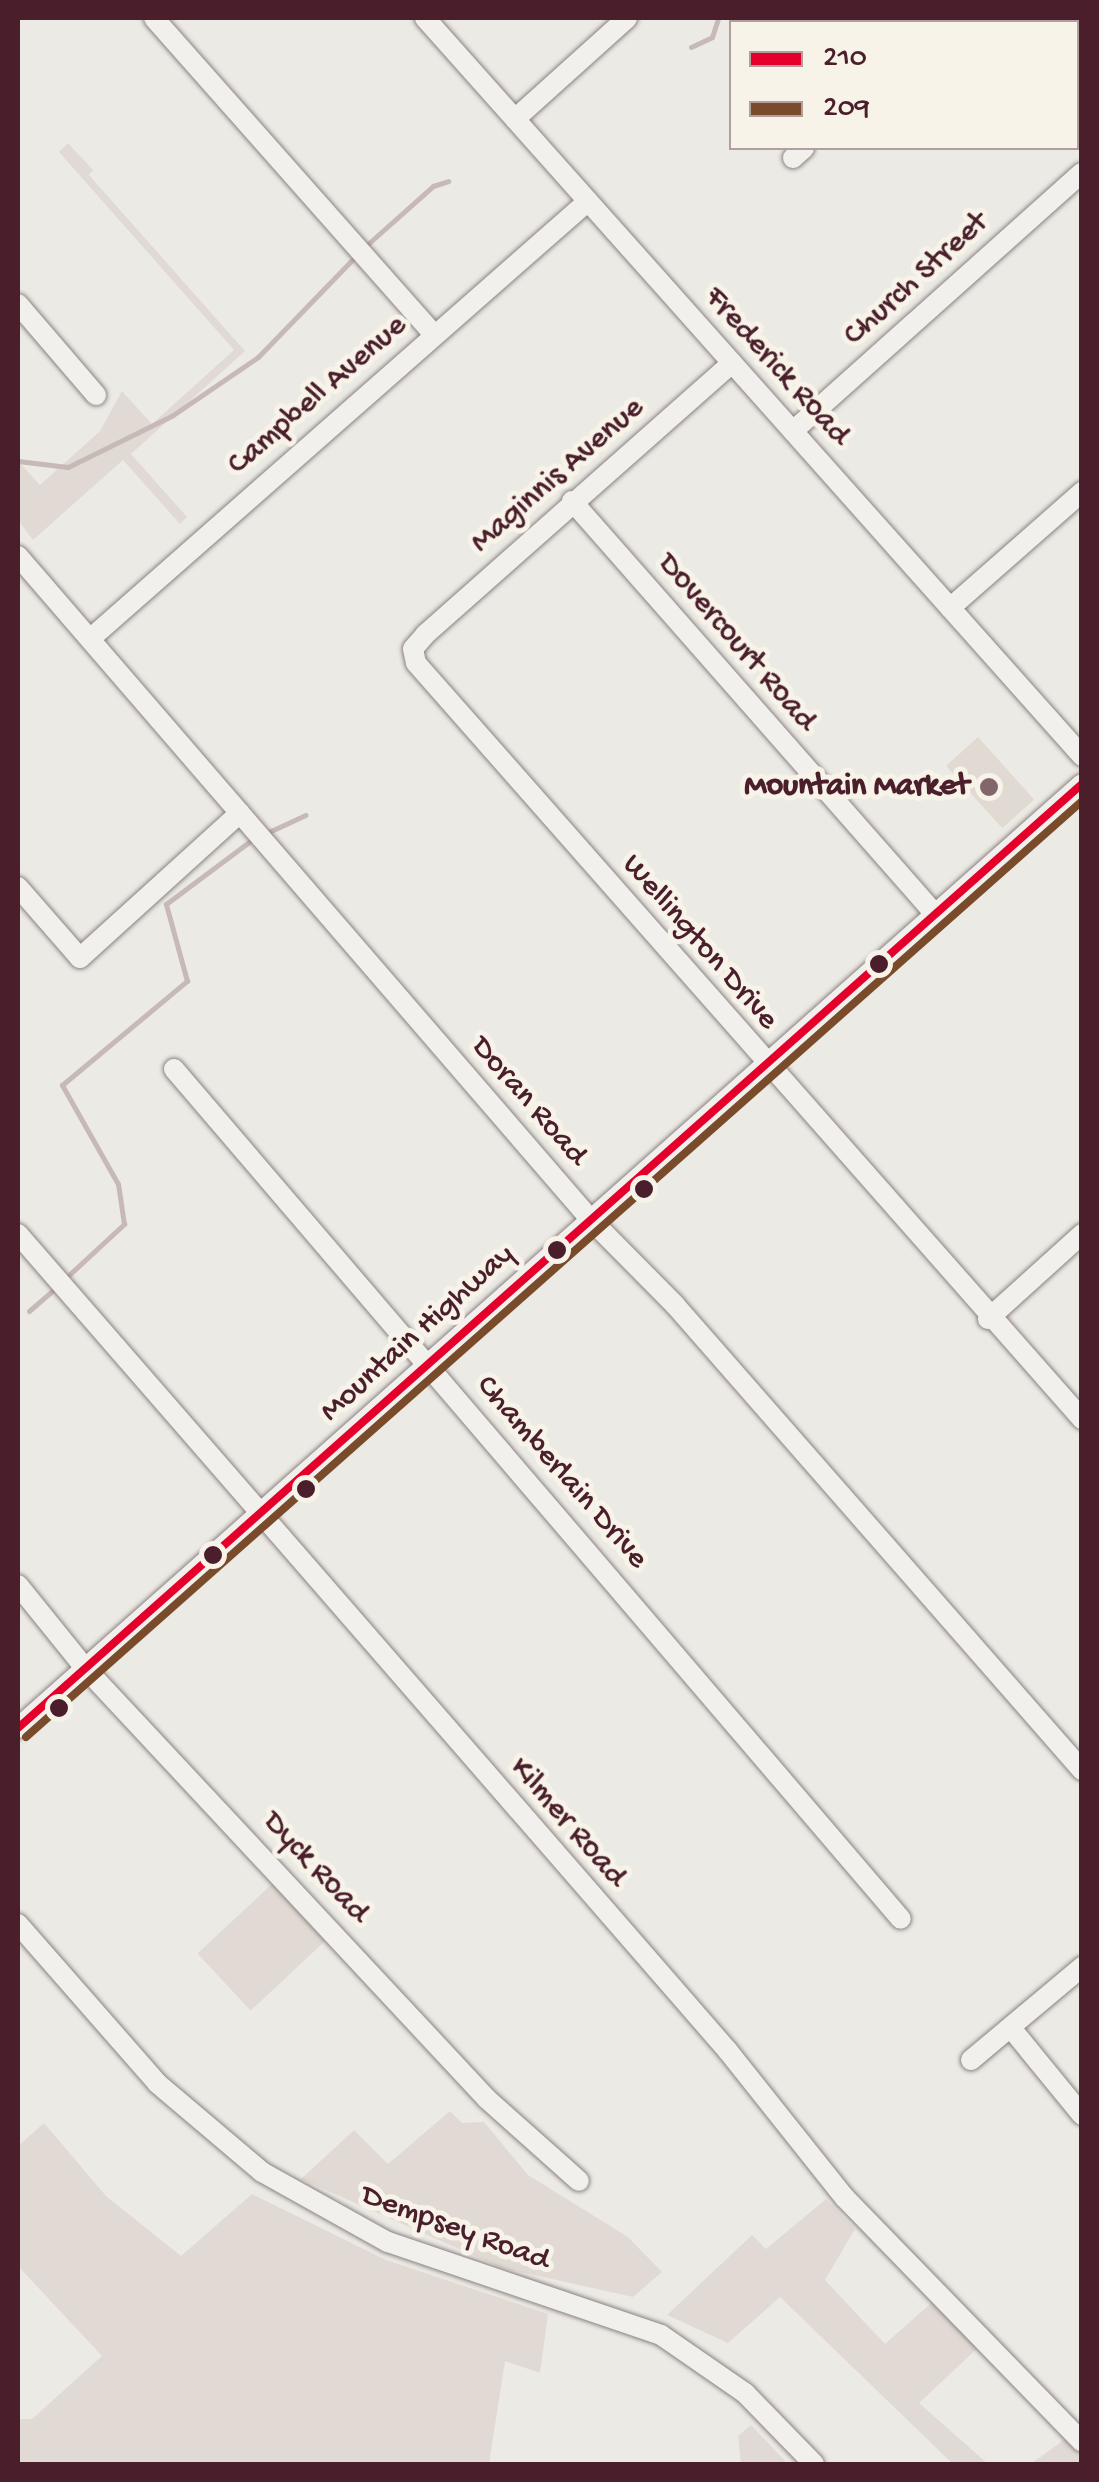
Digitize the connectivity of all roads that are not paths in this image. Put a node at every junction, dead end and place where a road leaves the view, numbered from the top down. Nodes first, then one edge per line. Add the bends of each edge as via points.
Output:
1 (154, 18) edge
2 (426, 18) edge
3 (627, 18) edge
4 (515, 119) junction
5 (1082, 173) edge
6 (588, 201) junction
7 (18, 304) edge
8 (434, 335) junction
9 (732, 364) junction
10 (96, 395) dead end
11 (792, 431) junction
12 (1082, 492) edge
13 (572, 501) junction
14 (18, 556) edge
15 (950, 608) junction
16 (425, 635) joint
17 (90, 639) junction
18 (1082, 756) edge
19 (1082, 784) edge
20 (240, 813) junction
21 (18, 887) edge
22 (934, 914) junction
23 (764, 1064) junction
24 (174, 1069) dead end
25 (590, 1219) junction
26 (18, 1234) edge
27 (1082, 1234) edge
28 (988, 1319) junction
29 (428, 1364) junction
30 (1082, 1419) edge
31 (264, 1513) junction
32 (18, 1584) edge
33 (85, 1668) junction
34 (18, 1728) edge
35 (1082, 1770) edge
36 (900, 1918) dead end
37 (18, 1924) edge
38 (1082, 1967) edge
39 (1011, 2028) junction
40 (970, 2060) dead end
41 (1082, 2115) edge
42 (579, 2181) dead end
43 (1082, 2442) edge
44 (814, 2464) edge

1 - 8 street
2 - 4 street, Frederick Road
3 - 4 street
4 - 6 street, Frederick Road
5 - 11 street, Church Street
6 - 8 street, Campbell Avenue
6 - 9 street, Frederick Road
7 - 10 street
8 - 17 street, Campbell Avenue
9 - 11 street, Frederick Road
9 - 13 street, Maginnis Avenue
11 - 15 street, Frederick Road
12 - 15 street
13 - 16 street, Maginnis Avenue
13 - 22 street, Dovercourt Road
14 - 17 street, Doran Road
15 - 18 street, Frederick Road
16 - 23 street, Wellington Drive via 413,648 424,676
17 - 20 street, Doran Road
19 - 22 street, Mountain Highway
20 - 21 street via 80,958
20 - 25 street, Doran Road
22 - 23 street, Mountain Highway
23 - 25 street, Mountain Highway
23 - 28 street, Wellington Drive
24 - 29 street, Chamberlain Drive
25 - 29 street, Mountain Highway
25 - 35 street, Doran Road via 675,1305
26 - 31 street, Kilmer Road
27 - 28 street
28 - 30 street, Wellington Drive
29 - 31 street, Mountain Highway
29 - 36 street, Chamberlain Drive
31 - 33 street, Mountain Highway
31 - 43 street, Kilmer Road via 728,2051 846,2198
32 - 33 street, Dyck Road
33 - 34 street, Mountain Highway
33 - 42 street, Dyck Road via 487,2100
37 - 44 street, Dempsey Road via 157,2084 262,2172 388,2242 661,2335 745,2392
38 - 39 street
39 - 40 street
39 - 41 street

